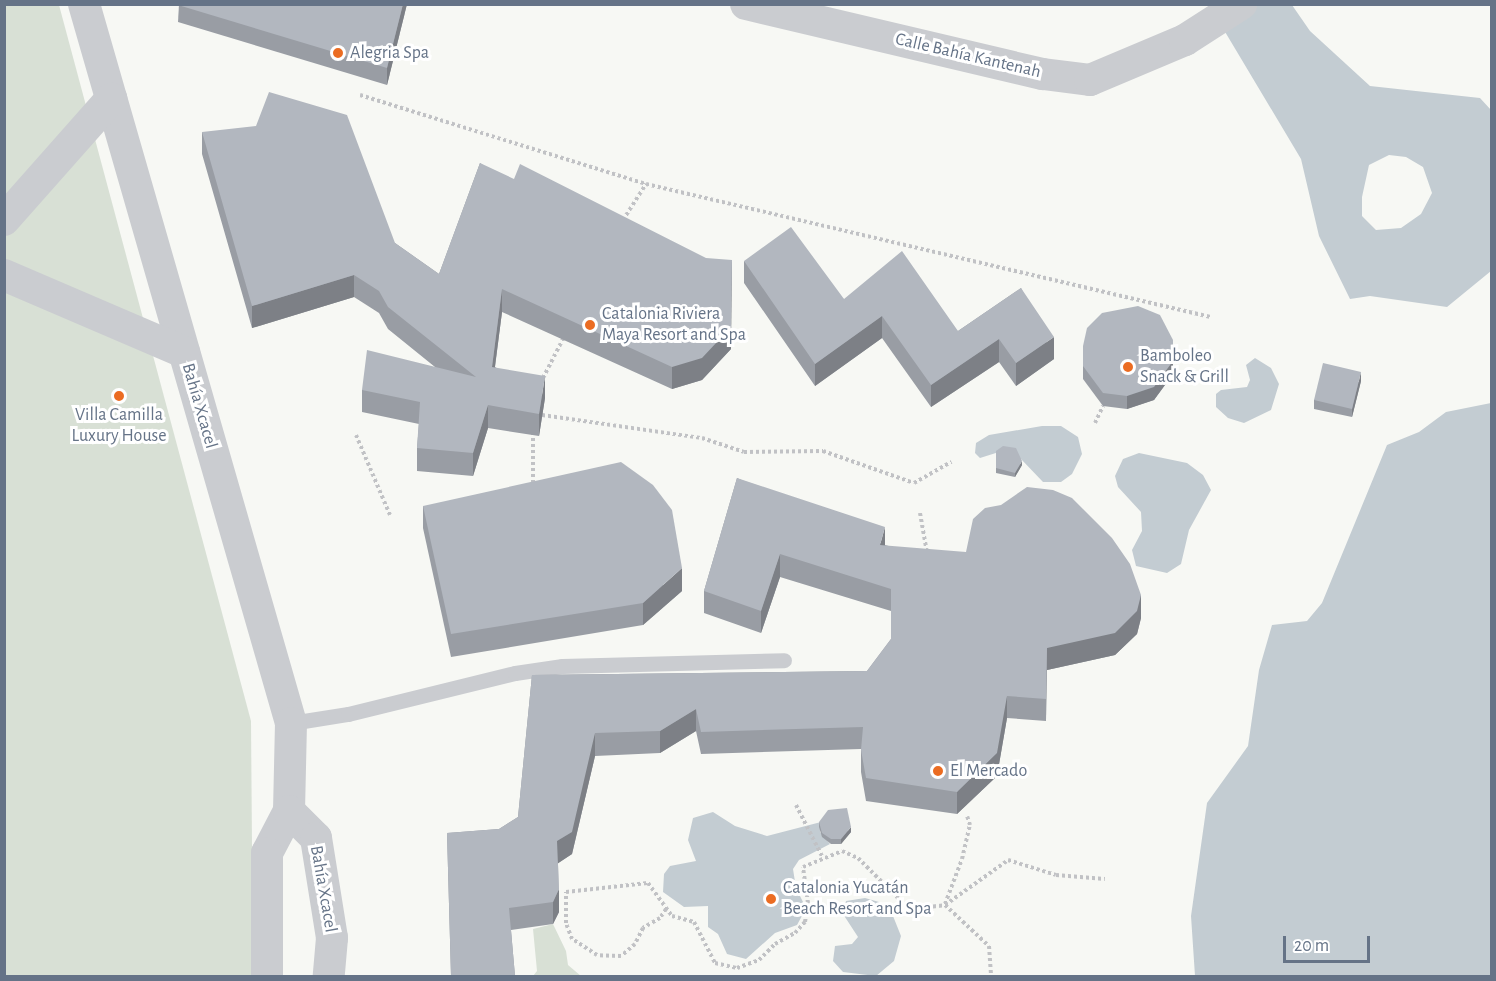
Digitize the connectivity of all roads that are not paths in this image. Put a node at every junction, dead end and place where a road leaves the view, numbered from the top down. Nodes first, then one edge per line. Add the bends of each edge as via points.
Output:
1 (746, 4) edge
2 (1240, 4) edge
3 (89, 7) edge
4 (111, 99) junction
5 (4, 220) edge
6 (4, 275) edge
7 (184, 352) junction
8 (784, 660) dead end
9 (291, 723) junction
10 (289, 811) junction
11 (267, 976) edge
12 (329, 976) edge

1 - 2 street, Calle Bahía Kantenah via 1043,74 1090,80 1185,40
3 - 4 street, Bahía Xcacel
4 - 5 street
4 - 7 street, Bahía Xcacel
6 - 7 street
7 - 9 street, Bahía Xcacel
8 - 9 lane via 562,666
9 - 10 street, Bahía Xcacel
10 - 11 street, Bahía Xcacel via 267,853
10 - 12 street, Bahía Xcacel via 316,838 332,938

